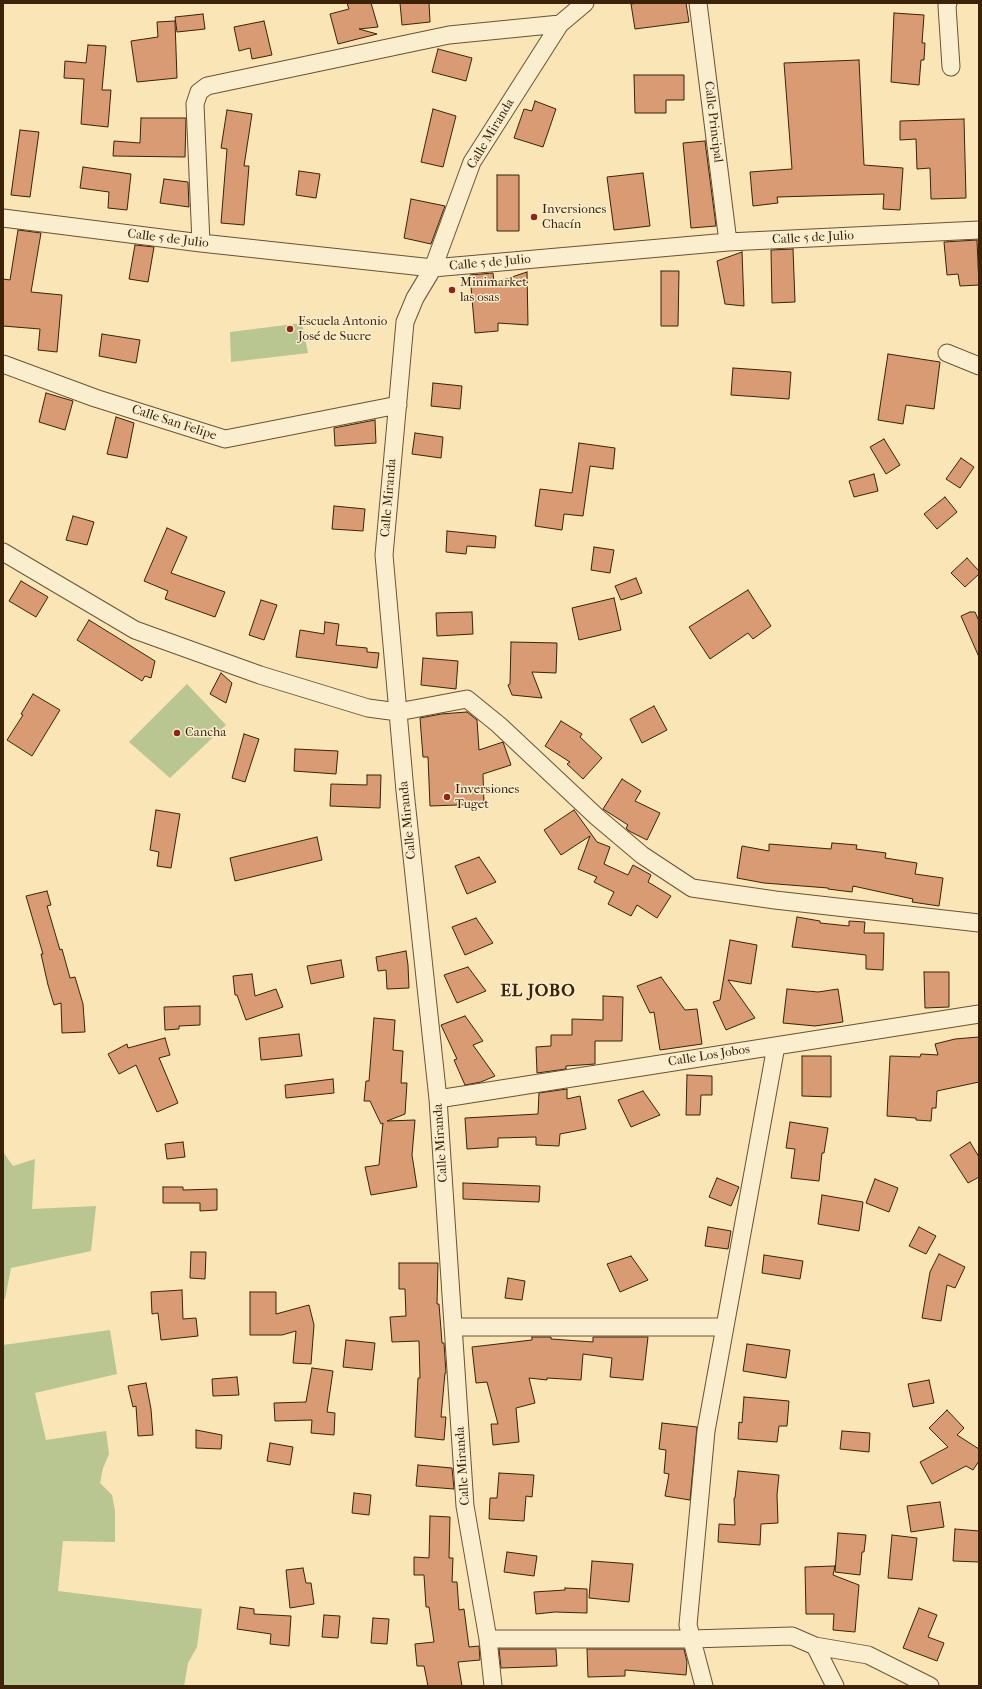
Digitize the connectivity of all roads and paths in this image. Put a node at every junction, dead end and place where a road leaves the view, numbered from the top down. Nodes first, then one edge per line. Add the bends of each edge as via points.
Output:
1 (585, 3) edge
2 (698, 3) edge
3 (948, 3) edge
4 (560, 24) junction
5 (951, 67) dead end
6 (3, 218) edge
7 (979, 230) edge
8 (728, 242) junction
9 (201, 244) junction
10 (433, 268) junction
11 (947, 353) dead end
12 (3, 364) edge
13 (979, 366) edge
14 (398, 404) junction
15 (3, 552) edge
16 (398, 712) junction
17 (979, 923) edge
18 (979, 1014) edge
19 (776, 1046) junction
20 (438, 1099) junction
21 (453, 1327) junction
22 (725, 1327) junction
23 (488, 1639) junction
24 (691, 1639) junction
25 (815, 1646) junction
26 (493, 1686) edge
27 (704, 1686) edge
28 (835, 1686) edge
29 (930, 1686) edge

1 - 4 street, Calle Miranda
2 - 8 street, Calle Principal
3 - 5 street
4 - 9 street via 449,35 207,86 199,92 195,104
4 - 10 street, Calle Miranda via 472,162
6 - 9 street, Calle 5 de Julio
7 - 8 street, Calle 5 de Julio
8 - 10 street, Calle 5 de Julio
9 - 10 street, Calle 5 de Julio
10 - 14 street, Calle Miranda via 415,298 405,322
11 - 13 street
12 - 14 street, Calle San Felipe via 95,398 225,439
14 - 16 street, Calle Miranda via 384,555
15 - 16 street via 135,630 260,675 368,708
16 - 17 street via 467,699 642,855 692,888
16 - 20 street, Calle Miranda via 404,792
18 - 19 street, Calle Los Jobos
19 - 20 street, Calle Los Jobos
19 - 22 street
20 - 21 street, Calle Miranda
21 - 22 street
21 - 23 street, Calle Miranda via 465,1506
22 - 24 street via 706,1431 688,1625
23 - 24 street
23 - 26 street, Calle Miranda
24 - 25 street via 792,1636
24 - 27 street
25 - 28 street
25 - 29 street via 868,1655

